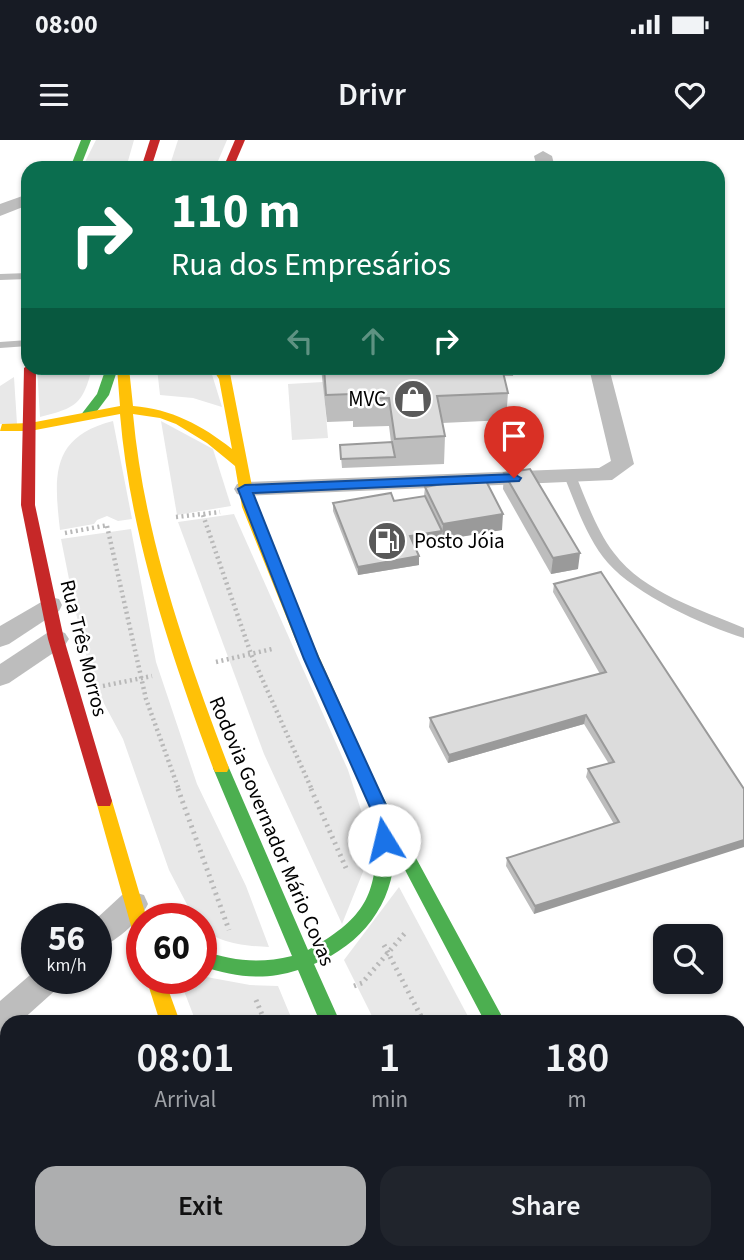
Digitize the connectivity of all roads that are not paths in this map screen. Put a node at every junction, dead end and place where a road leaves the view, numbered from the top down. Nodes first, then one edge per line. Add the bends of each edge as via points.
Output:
1 (86, 140) edge
2 (155, 140) edge
3 (240, 140) edge
4 (78, 161) edge
5 (148, 161) edge
6 (231, 161) edge
7 (21, 202) edge
8 (0, 211) edge
9 (21, 276) edge
10 (0, 277) edge
11 (21, 344) edge
12 (0, 345) edge
13 (25, 375) edge
14 (110, 375) edge
15 (123, 375) edge
16 (222, 375) edge
17 (601, 375) edge
18 (124, 408) junction
19 (86, 416) junction
20 (0, 428) edge
21 (26, 430) junction
22 (240, 464) junction
23 (20, 472) junction
24 (570, 476) junction
25 (245, 489) junction
26 (50, 605) junction
27 (744, 633) edge
28 (0, 638) edge
29 (56, 639) junction
30 (0, 677) edge
31 (383, 816) junction
32 (138, 903) edge
33 (304, 961) junction
34 (217, 962) edge
35 (30, 994) edge
36 (160, 994) edge
37 (7, 1015) edge
38 (168, 1015) edge
39 (327, 1015) edge
40 (491, 1015) edge

1 - 4 main road
2 - 5 main road
3 - 6 main road
7 - 8 street
9 - 10 lane
11 - 12 lane
13 - 21 main road, Rua Três Morros
14 - 19 main road via 103,395
15 - 18 main road, Rodovia Governador Mário Covas
16 - 22 main road
17 - 24 street via 623,464 604,475
18 - 19 main road
18 - 22 main road via 151,410 190,423 220,443
18 - 33 main road, Rodovia Governador Mário Covas via 144,520 192,697 248,838
19 - 21 main road
19 - 23 main road via 47,442
20 - 21 main road
21 - 23 main road, Rua Três Morros
22 - 25 main road
23 - 26 main road, Rua Três Morros
24 - 25 street
24 - 27 lane via 600,543 623,571 645,587
25 - 31 main road via 308,652
26 - 28 street
26 - 29 main road, Rua Três Morros
29 - 30 street
29 - 32 main road, Rua Três Morros
31 - 33 main road via 383,884 368,914 340,942
31 - 40 main road
33 - 34 main road via 287,967 243,968
33 - 39 main road, Rodovia Governador Mário Covas
35 - 37 street
36 - 38 main road

